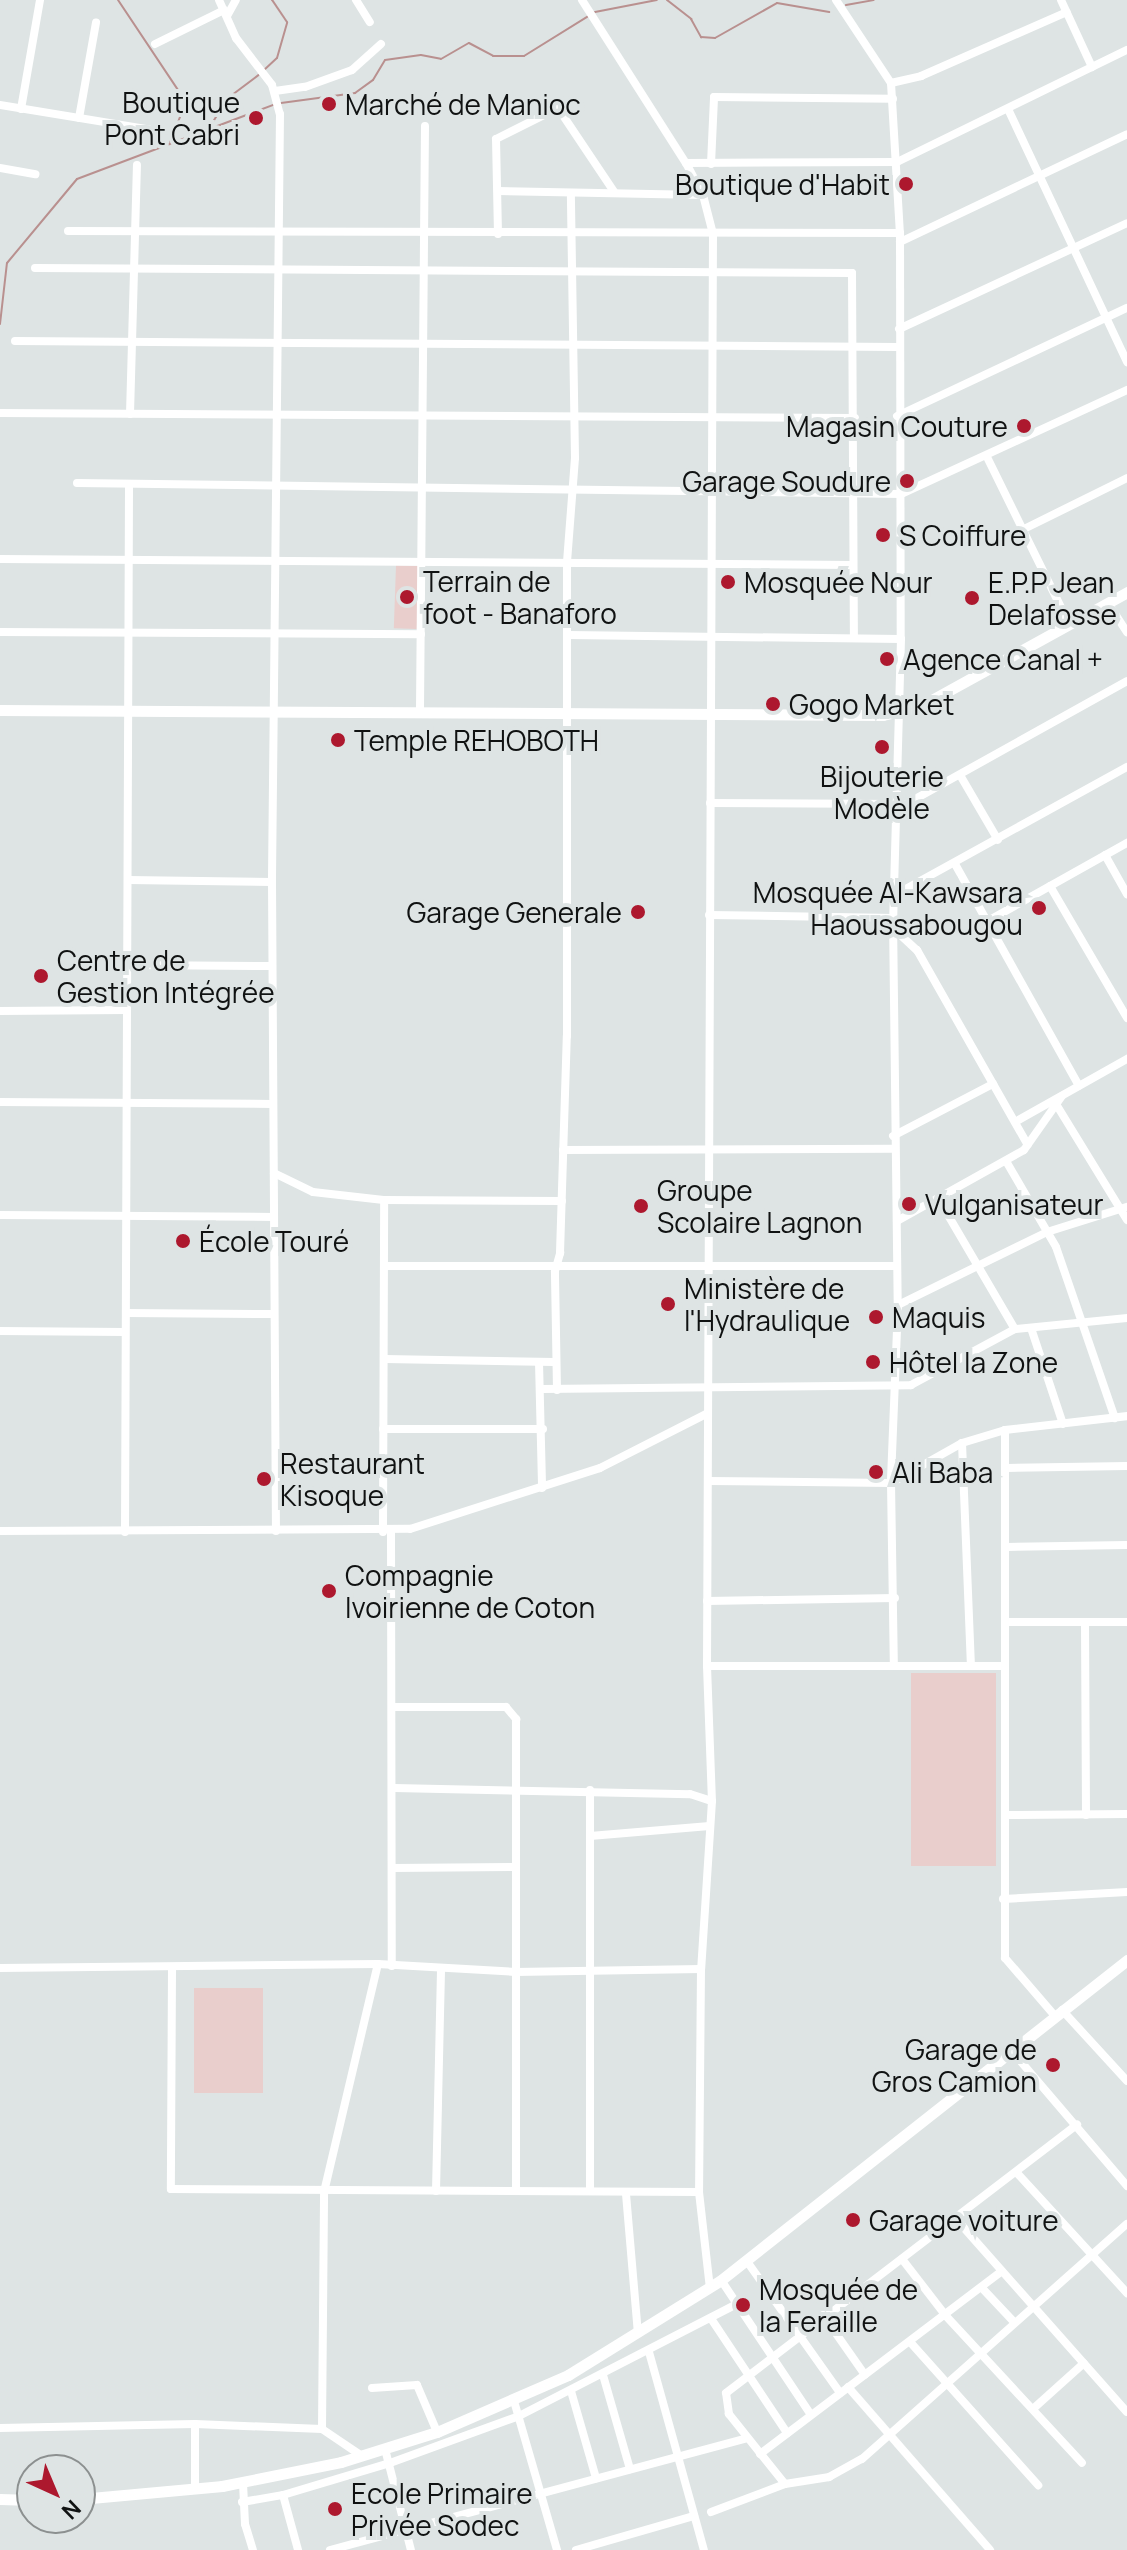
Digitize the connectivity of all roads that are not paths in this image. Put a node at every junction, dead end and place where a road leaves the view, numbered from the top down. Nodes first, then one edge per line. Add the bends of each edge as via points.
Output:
1 (40, 0) edge
2 (219, 0) edge
3 (236, 0) edge
4 (356, 0) edge
5 (582, 0) edge
6 (836, 0) edge
7 (1061, 0) edge
8 (1067, 12) junction
9 (226, 13) junction
10 (370, 22) dead end
11 (96, 23) dead end
12 (155, 44) dead end
13 (381, 44) dead end
14 (1127, 50) edge
15 (1092, 67) junction
16 (891, 83) junction
17 (275, 91) junction
18 (893, 99) junction
19 (0, 105) edge
20 (21, 109) junction
21 (1008, 109) junction
22 (79, 118) junction
23 (425, 126) dead end
24 (158, 131) dead end
25 (1127, 134) edge
26 (897, 162) junction
27 (686, 163) junction
28 (711, 164) junction
29 (137, 165) dead end
30 (0, 168) edge
31 (35, 174) dead end
32 (1040, 175) junction
33 (498, 191) junction
34 (571, 193) junction
35 (615, 193) junction
36 (703, 195) junction
37 (1127, 223) edge
38 (68, 231) dead end
39 (133, 233) junction
40 (424, 233) junction
41 (498, 234) junction
42 (713, 234) junction
43 (278, 235) junction
44 (569, 235) junction
45 (900, 237) junction
46 (1074, 248) junction
47 (35, 268) dead end
48 (131, 268) junction
49 (277, 269) junction
50 (423, 269) junction
51 (570, 269) junction
52 (715, 273) junction
53 (1127, 308) edge
54 (1106, 318) junction
55 (899, 329) junction
56 (15, 341) dead end
57 (276, 341) junction
58 (422, 343) junction
59 (131, 344) junction
60 (571, 344) junction
61 (714, 344) junction
62 (855, 346) junction
63 (897, 347) junction
64 (1127, 362) edge
65 (1127, 390) edge
66 (0, 413) edge
67 (130, 414) junction
68 (275, 414) junction
69 (714, 416) junction
70 (897, 416) junction
71 (422, 417) junction
72 (574, 418) junction
73 (855, 418) junction
74 (987, 457) junction
75 (1127, 478) edge
76 (77, 483) dead end
77 (129, 485) junction
78 (275, 487) junction
79 (423, 488) junction
80 (573, 489) junction
81 (715, 489) junction
82 (857, 493) junction
83 (901, 494) junction
84 (1024, 529) junction
85 (0, 559) edge
86 (129, 560) junction
87 (274, 560) junction
88 (424, 560) junction
89 (567, 562) junction
90 (714, 562) junction
91 (852, 565) junction
92 (1127, 592) edge
93 (1108, 603) junction
94 (1069, 624) junction
95 (0, 632) edge
96 (1127, 632) edge
97 (129, 633) junction
98 (274, 633) junction
99 (421, 634) junction
100 (714, 634) junction
101 (568, 635) junction
102 (854, 637) junction
103 (901, 639) junction
104 (1127, 681) edge
105 (129, 709) junction
106 (274, 709) junction
107 (420, 709) junction
108 (0, 710) edge
109 (566, 710) junction
110 (899, 712) junction
111 (715, 713) junction
112 (1127, 767) edge
113 (960, 775) junction
114 (710, 803) junction
115 (899, 806) junction
116 (998, 840) junction
117 (1127, 843) edge
118 (1105, 855) junction
119 (955, 864) junction
120 (128, 880) junction
121 (272, 882) junction
122 (1050, 886) junction
123 (1127, 894) edge
124 (893, 896) junction
125 (709, 915) junction
126 (986, 922) junction
127 (893, 923) junction
128 (128, 965) junction
129 (272, 966) junction
130 (127, 1010) junction
131 (0, 1011) edge
132 (1127, 1018) edge
133 (1127, 1059) edge
134 (993, 1084) junction
135 (1079, 1086) junction
136 (1059, 1100) junction
137 (127, 1101) junction
138 (0, 1102) edge
139 (273, 1104) junction
140 (1015, 1122) junction
141 (893, 1136) junction
142 (1028, 1145) junction
143 (708, 1149) junction
144 (893, 1149) junction
145 (563, 1150) junction
146 (1006, 1161) junction
147 (274, 1173) junction
148 (938, 1198) junction
149 (384, 1200) junction
150 (562, 1201) junction
151 (1124, 1208) edge
152 (0, 1215) edge
153 (126, 1215) junction
154 (274, 1217) junction
155 (1127, 1220) edge
156 (897, 1221) junction
157 (1047, 1232) junction
158 (384, 1266) junction
159 (556, 1266) junction
160 (896, 1266) junction
161 (981, 1267) junction
162 (708, 1268) junction
163 (898, 1305) junction
164 (126, 1313) junction
165 (274, 1314) junction
166 (1127, 1318) edge
167 (1084, 1323) junction
168 (1031, 1328) junction
169 (1015, 1329) junction
170 (0, 1331) edge
171 (125, 1332) junction
172 (385, 1359) junction
173 (539, 1362) junction
174 (554, 1362) junction
175 (893, 1387) junction
176 (542, 1389) junction
177 (557, 1390) junction
178 (709, 1392) junction
179 (708, 1413) junction
180 (1127, 1416) edge
181 (1115, 1418) junction
182 (1063, 1424) junction
183 (383, 1429) junction
184 (543, 1429) junction
185 (1005, 1430) junction
186 (962, 1443) junction
187 (1127, 1466) edge
188 (1007, 1468) junction
189 (709, 1481) junction
190 (891, 1483) junction
191 (542, 1488) junction
192 (0, 1531) edge
193 (276, 1531) junction
194 (125, 1532) junction
195 (387, 1532) junction
196 (1127, 1545) edge
197 (1007, 1547) junction
198 (895, 1598) junction
199 (707, 1601) junction
200 (1007, 1622) junction
201 (1127, 1622) edge
202 (1085, 1623) junction
203 (894, 1665) junction
204 (707, 1666) junction
205 (971, 1666) junction
206 (1003, 1666) junction
207 (393, 1707) junction
208 (394, 1788) junction
209 (518, 1790) junction
210 (590, 1790) junction
211 (712, 1801) junction
212 (1127, 1814) edge
213 (1007, 1815) junction
214 (1086, 1815) junction
215 (710, 1826) junction
216 (590, 1836) junction
217 (516, 1867) junction
218 (393, 1868) junction
219 (1127, 1892) edge
220 (1003, 1899) junction
221 (1127, 1960) edge
222 (378, 1964) junction
223 (392, 1966) junction
224 (0, 1968) edge
225 (590, 1968) junction
226 (172, 1969) junction
227 (441, 1969) junction
228 (701, 1969) junction
229 (515, 1972) junction
230 (1059, 2013) junction
231 (1011, 2050) junction
232 (1127, 2081) edge
233 (1077, 2125) junction
234 (1017, 2173) junction
235 (1127, 2186) edge
236 (436, 2191) junction
237 (516, 2191) junction
238 (590, 2191) junction
239 (324, 2192) junction
240 (699, 2192) junction
241 (626, 2194) junction
242 (957, 2220) junction
243 (1127, 2224) edge
244 (1091, 2253) junction
245 (902, 2259) junction
246 (746, 2260) junction
247 (1002, 2271) junction
248 (721, 2280) junction
249 (710, 2288) junction
250 (982, 2288) junction
251 (1127, 2293) edge
252 (735, 2305) junction
253 (1034, 2305) junction
254 (823, 2315) junction
255 (946, 2316) junction
256 (712, 2320) junction
257 (1014, 2322) junction
258 (798, 2334) junction
259 (638, 2335) junction
260 (911, 2343) junction
261 (649, 2352) junction
262 (980, 2353) junction
263 (771, 2354) junction
264 (1084, 2363) junction
265 (746, 2373) junction
266 (603, 2375) junction
267 (865, 2375) junction
268 (946, 2384) junction
269 (848, 2387) junction
270 (372, 2388) dead end
271 (571, 2391) junction
272 (840, 2393) junction
273 (514, 2401) junction
274 (1034, 2408) junction
275 (1127, 2412) edge
276 (811, 2415) junction
277 (519, 2416) junction
278 (195, 2424) junction
279 (0, 2428) edge
280 (322, 2429) junction
281 (437, 2432) junction
282 (787, 2433) junction
283 (891, 2435) junction
284 (747, 2438) junction
285 (385, 2449) junction
286 (760, 2454) junction
287 (362, 2456) junction
288 (677, 2456) junction
289 (390, 2463) junction
290 (1082, 2463) dead end
291 (630, 2469) junction
292 (596, 2478) junction
293 (243, 2483) junction
294 (785, 2484) junction
295 (1038, 2485) dead end
296 (195, 2489) junction
297 (542, 2493) junction
298 (283, 2495) junction
299 (96, 2498) edge
300 (242, 2502) junction
301 (711, 2512) dead end
302 (694, 2516) junction
303 (405, 2529) junction
304 (253, 2550) edge
305 (298, 2550) edge
306 (330, 2550) edge
307 (411, 2550) edge
308 (557, 2550) edge
309 (576, 2550) edge
310 (704, 2550) edge
311 (990, 2550) edge

1 - 20 street
2 - 9 street
3 - 9 street
4 - 10 street
5 - 27 street
6 - 16 street
7 - 8 street
8 - 15 street
8 - 16 street via 921,76
9 - 12 street
9 - 17 street
11 - 22 street
13 - 17 street via 352,70 305,87
14 - 15 street
15 - 21 street
16 - 18 street
17 - 43 street via 280,114
18 - 26 street
18 - 28 street via 714,97
19 - 20 street
20 - 22 street
21 - 26 street
21 - 32 street
22 - 24 street
23 - 40 street
25 - 32 street
26 - 28 street
26 - 45 street
27 - 28 street
27 - 36 street
29 - 39 street
30 - 31 street
32 - 45 street
32 - 46 street
33 - 34 street
33 - 35 street via 499,135 558,108
33 - 41 street
34 - 35 street
34 - 44 street
35 - 36 street
36 - 42 street
37 - 46 street
38 - 39 street
39 - 43 street
39 - 48 street
40 - 41 street
40 - 43 street
40 - 50 street
41 - 44 street
42 - 44 street
42 - 45 street
42 - 52 street
43 - 49 street
44 - 51 street
45 - 55 street
46 - 54 street
46 - 55 street
47 - 48 street
48 - 49 street
48 - 59 street
49 - 50 street
49 - 57 street
50 - 51 street
50 - 58 street
51 - 52 street
51 - 60 street
52 - 61 street
52 - 62 street via 852,273
53 - 54 street
54 - 64 street
54 - 70 street
55 - 63 street
56 - 59 street
57 - 58 street
57 - 59 street
57 - 68 street
58 - 60 street
58 - 71 street
59 - 67 street
60 - 61 street
60 - 72 street
61 - 62 street
61 - 69 street
62 - 63 street
62 - 73 street
63 - 70 street
65 - 74 street
66 - 67 street
67 - 68 street
68 - 71 street
68 - 78 street
69 - 72 street
69 - 73 street
69 - 81 street
70 - 83 street
71 - 72 street
71 - 79 street
72 - 80 street
73 - 82 street
74 - 83 street
74 - 84 street
75 - 84 street
76 - 77 street
77 - 78 street
77 - 86 street
78 - 79 street
78 - 87 street
79 - 80 street
79 - 88 street
80 - 81 street
80 - 89 street
81 - 82 street
81 - 90 street
82 - 83 street
82 - 91 street
83 - 103 street
84 - 94 street
85 - 86 street
86 - 87 street
86 - 97 street
87 - 88 street
87 - 98 street
88 - 89 street
88 - 99 street
89 - 90 street
89 - 101 street
90 - 91 street
90 - 100 street
91 - 102 street
92 - 93 street
93 - 94 street
93 - 96 street
94 - 110 street via 919,707
95 - 97 street
97 - 98 street
97 - 105 street
98 - 99 street
98 - 106 street
99 - 107 street
100 - 101 street
100 - 102 street
100 - 111 street
101 - 109 street
102 - 103 street
103 - 110 street
104 - 113 street
105 - 106 street
105 - 108 street
105 - 120 street
106 - 107 street
106 - 121 street
107 - 109 street
109 - 111 street
109 - 145 street
110 - 111 street
110 - 115 street
111 - 114 street
112 - 116 street
113 - 115 street
113 - 116 street
114 - 115 street
114 - 125 street
115 - 124 street
116 - 119 street
117 - 118 street
118 - 122 street
118 - 123 street
119 - 124 street
119 - 126 street
120 - 121 street
120 - 128 street
121 - 129 street
122 - 126 street
122 - 132 street
124 - 127 street
125 - 127 street
125 - 143 street
126 - 135 street
127 - 134 street via 917,950
127 - 141 street
128 - 129 street
128 - 130 street
129 - 139 street
130 - 131 street
130 - 137 street
133 - 135 street
134 - 140 street
134 - 141 street
135 - 136 street
136 - 140 street
136 - 142 street
136 - 151 street
137 - 138 street
137 - 139 street
137 - 153 street
139 - 147 street
140 - 142 street
141 - 144 street
142 - 146 street
143 - 144 street
143 - 145 street
143 - 162 street
144 - 156 street
145 - 150 street
146 - 148 street
146 - 157 street
147 - 149 street via 313,1192
147 - 154 street
148 - 156 street
148 - 161 street
149 - 150 street
149 - 158 street
150 - 159 street
151 - 155 street
151 - 157 street
152 - 153 street
153 - 154 street
153 - 164 street
154 - 165 street
156 - 160 street
157 - 161 street
157 - 167 street
158 - 159 street
158 - 172 street
159 - 162 street
159 - 174 street
160 - 162 street
160 - 163 street
161 - 163 street
161 - 169 street
162 - 178 street
163 - 175 street
164 - 165 street
164 - 171 street
165 - 193 street
166 - 167 street
167 - 168 street
167 - 181 street
168 - 169 street
168 - 182 street
169 - 175 street via 914,1384
170 - 171 street
171 - 194 street
172 - 173 street
172 - 183 street
173 - 174 street
173 - 176 street
174 - 177 street
175 - 178 street
175 - 190 street
176 - 177 street
176 - 184 street
177 - 178 street
178 - 179 street
179 - 189 street
179 - 191 street via 600,1468
180 - 181 street
181 - 182 street
182 - 185 street
183 - 184 street
183 - 195 street
184 - 191 street
185 - 186 street
185 - 188 street
186 - 190 street
186 - 205 street
187 - 188 street
188 - 197 street
189 - 190 street
189 - 199 street
190 - 198 street
191 - 195 street via 432,1525
192 - 194 street
193 - 194 street
193 - 195 street
195 - 207 street
196 - 197 street
197 - 200 street
198 - 199 street
198 - 203 street
199 - 204 street
200 - 202 street
200 - 206 street
201 - 202 street
202 - 214 street
203 - 204 street
203 - 205 street
204 - 211 street
205 - 206 street
206 - 213 street
207 - 208 street
207 - 209 street via 514,1711
208 - 209 street
208 - 218 street
209 - 210 street
209 - 217 street
210 - 211 street via 690,1794
210 - 216 street
211 - 215 street
212 - 214 street
213 - 214 street
213 - 220 street
215 - 216 street
215 - 228 street
216 - 225 street
217 - 218 street
217 - 229 street
218 - 223 street
219 - 220 street
220 - 230 street via 1005,1958
221 - 230 street
222 - 223 street
222 - 226 street
222 - 239 street
223 - 227 street
224 - 226 street
225 - 228 street
225 - 229 street
225 - 238 street
226 - 239 street via 171,2189
227 - 229 street
227 - 236 street
228 - 240 street
229 - 237 street
230 - 231 street
230 - 232 street
231 - 233 street
231 - 246 street
233 - 234 street
233 - 235 street
234 - 242 street
234 - 244 street
236 - 237 street
236 - 239 street
237 - 238 street
238 - 241 street
239 - 280 street
240 - 241 street
240 - 249 street
241 - 259 street
242 - 245 street
242 - 247 street
243 - 244 street
244 - 251 street
244 - 253 street
245 - 254 street
245 - 255 street
246 - 248 street
246 - 258 street
247 - 250 street
247 - 253 street
248 - 249 street
248 - 252 street
249 - 259 street
250 - 255 street
250 - 257 street
252 - 256 street
252 - 263 street
253 - 257 street
253 - 264 street
254 - 258 street
254 - 267 street
255 - 260 street
255 - 262 street
256 - 261 street
256 - 265 street
257 - 262 street
258 - 263 street
258 - 272 street
259 - 273 street
260 - 267 street
260 - 268 street
261 - 266 street
261 - 288 street
262 - 268 street
262 - 274 street
263 - 265 street
263 - 276 street
264 - 274 street
264 - 275 street
265 - 282 street
265 - 284 street via 725,2399
266 - 271 street
266 - 291 street
267 - 269 street
268 - 283 street
268 - 295 street
269 - 272 street
269 - 283 street
270 - 281 street via 417,2385
271 - 277 street
271 - 292 street
272 - 276 street
273 - 277 street
273 - 281 street
274 - 290 street
276 - 282 street
277 - 289 street
277 - 297 street
278 - 279 street
278 - 280 street
278 - 296 street
280 - 287 street
281 - 285 street
282 - 286 street
283 - 294 street via 829,2477
283 - 311 street
284 - 286 street
284 - 288 street
285 - 287 street
285 - 289 street
286 - 294 street
287 - 293 street
288 - 291 street
288 - 302 street
289 - 298 street
289 - 303 street
291 - 292 street
292 - 297 street
293 - 296 street
293 - 300 street
294 - 301 street
296 - 299 street
297 - 303 street
297 - 308 street
298 - 300 street
298 - 305 street
300 - 304 street
302 - 309 street
302 - 310 street
303 - 306 street
303 - 307 street

